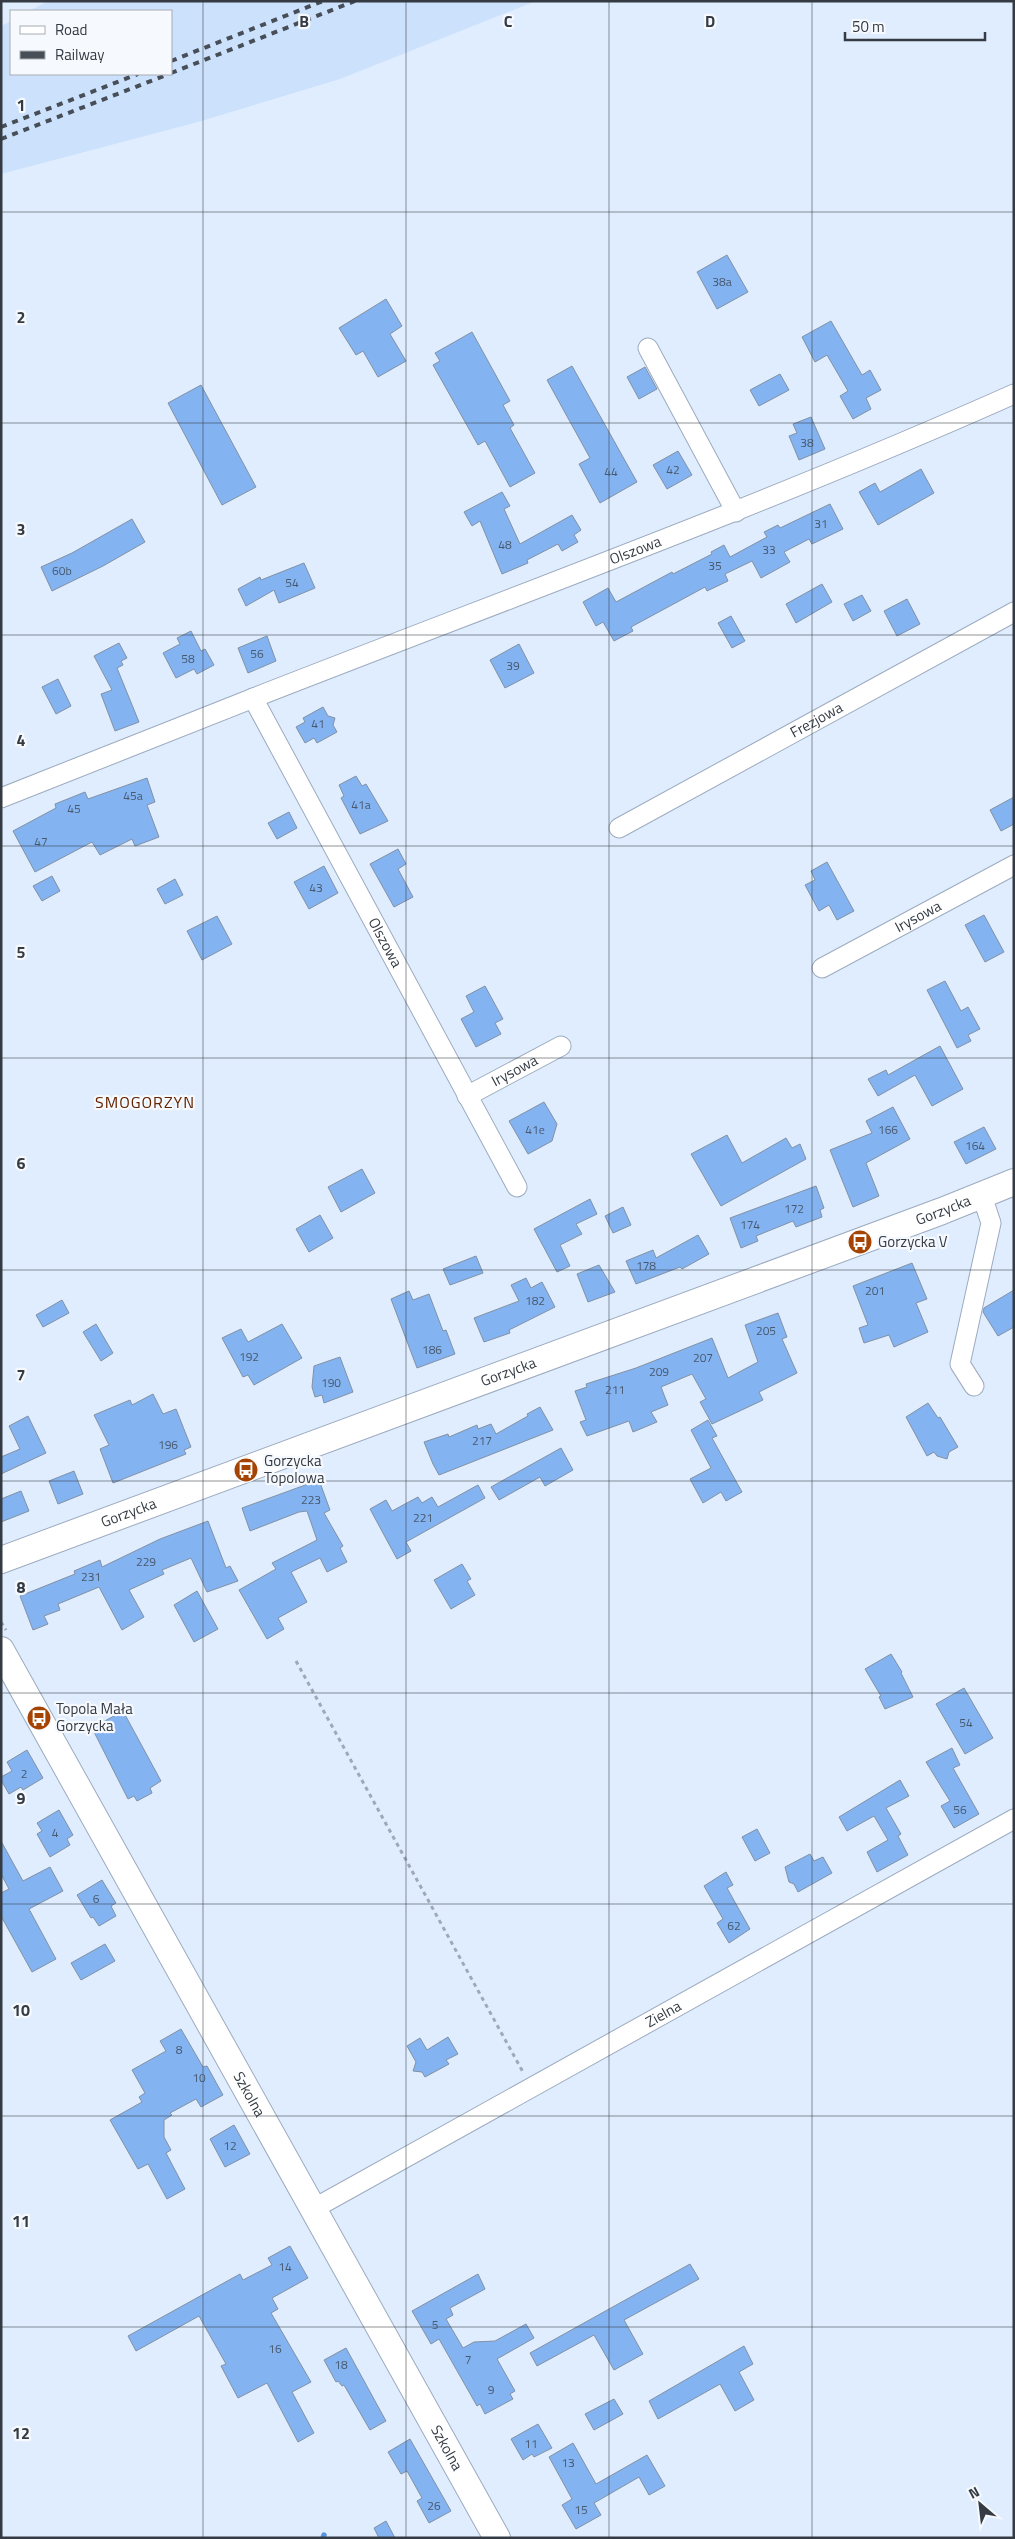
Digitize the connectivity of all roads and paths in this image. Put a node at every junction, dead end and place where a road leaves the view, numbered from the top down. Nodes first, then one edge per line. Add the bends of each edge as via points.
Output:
1 (648, 348) dead end
2 (1014, 394) edge
3 (736, 512) junction
4 (1014, 612) edge
5 (253, 698) junction
6 (1, 798) edge
7 (619, 828) dead end
8 (1014, 865) edge
9 (822, 968) dead end
10 (561, 1046) dead end
11 (467, 1096) junction
12 (1014, 1182) edge
13 (516, 1187) dead end
14 (982, 1196) junction
15 (974, 1386) dead end
16 (1, 1560) edge
17 (1, 1650) edge
18 (296, 1661) dead end
19 (1014, 1819) edge
20 (532, 2088) junction
21 (313, 2209) junction
22 (497, 2538) edge

1 - 3 street
2 - 3 street, Olszowa via 887,451
3 - 5 street, Olszowa
4 - 7 street, Frezjowa
5 - 6 street, Olszowa
5 - 11 street, Olszowa
8 - 9 street, Irysowa
10 - 11 street, Irysowa
11 - 13 street, Olszowa
12 - 14 street, Gorzycka
14 - 15 street via 991,1223 960,1364
14 - 16 street, Gorzycka
17 - 21 street, Szkolna
18 - 20 path
19 - 20 street, Zielna
20 - 21 street, Zielna
21 - 22 street, Szkolna

